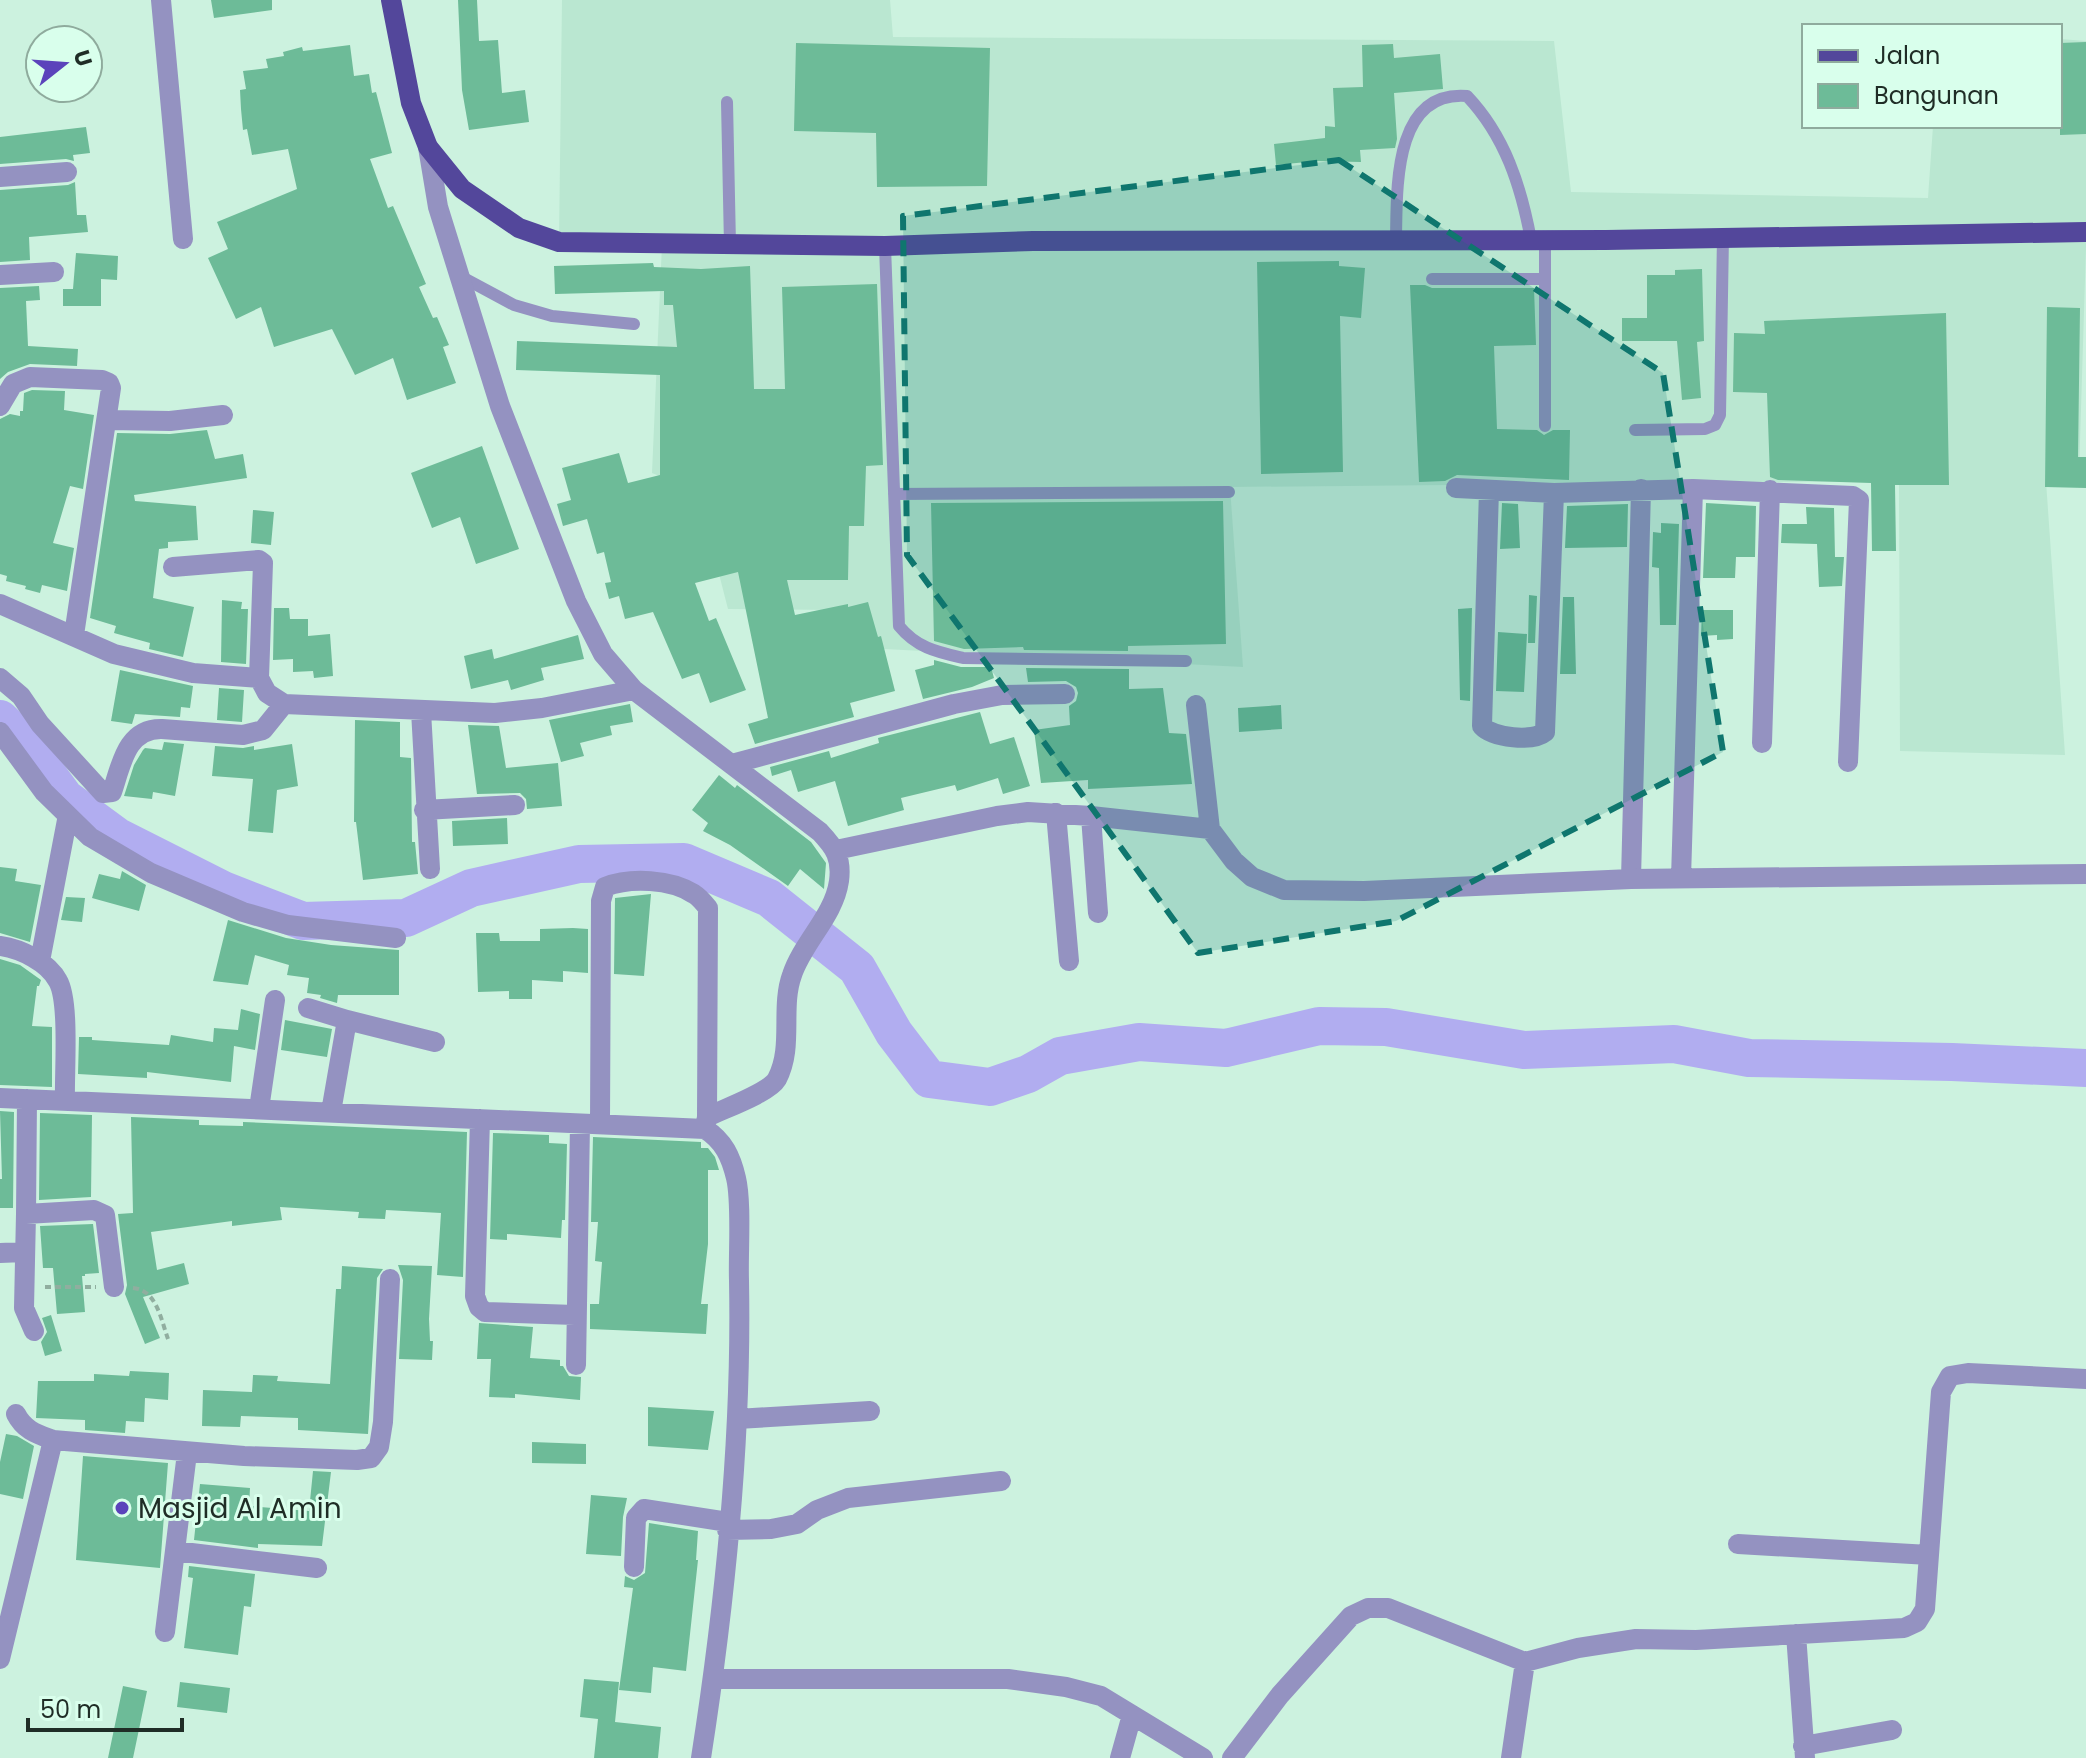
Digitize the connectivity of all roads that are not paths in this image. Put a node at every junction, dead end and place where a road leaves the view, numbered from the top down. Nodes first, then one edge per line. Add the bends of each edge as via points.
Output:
1 (161, 0) edge
2 (391, 0) edge
3 (727, 102) dead end
4 (428, 147) junction
5 (67, 172) dead end
6 (0, 177) edge
7 (2086, 232) edge
8 (1723, 236) junction
9 (183, 239) dead end
10 (1396, 239) junction
11 (1538, 240) junction
12 (730, 245) junction
13 (885, 246) junction
14 (54, 272) dead end
15 (457, 274) junction
16 (0, 275) edge
17 (1432, 279) dead end
18 (1545, 279) junction
19 (634, 324) dead end
20 (0, 406) edge
21 (223, 415) dead end
22 (108, 420) junction
23 (1545, 426) dead end
24 (1635, 430) dead end
25 (1456, 488) dead end
26 (1641, 489) junction
27 (1693, 489) junction
28 (1489, 490) junction
29 (1770, 490) junction
30 (1229, 492) dead end
31 (1554, 493) junction
32 (894, 494) junction
33 (173, 567) dead end
34 (0, 604) edge
35 (74, 635) junction
36 (1186, 661) dead end
37 (0, 678) edge
38 (259, 678) junction
39 (634, 690) junction
40 (1065, 694) dead end
41 (284, 704) junction
42 (1196, 705) dead end
43 (421, 711) junction
44 (0, 732) edge
45 (1762, 743) dead end
46 (1848, 762) dead end
47 (732, 764) junction
48 (515, 805) dead end
49 (424, 810) junction
50 (1056, 813) junction
51 (68, 815) junction
52 (1091, 816) junction
53 (1210, 829) junction
54 (836, 850) junction
55 (430, 869) dead end
56 (2086, 874) edge
57 (1681, 878) junction
58 (1631, 879) junction
59 (1098, 913) dead end
60 (396, 938) dead end
61 (0, 946) edge
62 (40, 961) junction
63 (1069, 961) dead end
64 (275, 1000) dead end
65 (308, 1008) dead end
66 (347, 1020) junction
67 (435, 1042) dead end
68 (0, 1098) edge
69 (27, 1099) junction
70 (65, 1101) junction
71 (259, 1109) junction
72 (331, 1112) junction
73 (480, 1119) junction
74 (706, 1123) junction
75 (590, 1124) junction
76 (26, 1214) junction
77 (24, 1252) junction
78 (0, 1253) edge
79 (390, 1279) dead end
80 (114, 1287) dead end
81 (575, 1315) junction
82 (34, 1331) dead end
83 (576, 1365) dead end
84 (2086, 1379) edge
85 (870, 1411) dead end
86 (16, 1414) dead end
87 (737, 1419) junction
88 (53, 1440) junction
89 (187, 1453) junction
90 (1001, 1481) dead end
91 (728, 1526) junction
92 (1738, 1544) dead end
93 (175, 1551) junction
94 (1929, 1555) junction
95 (634, 1567) dead end
96 (317, 1568) dead end
97 (165, 1632) dead end
98 (1796, 1634) junction
99 (0, 1659) edge
100 (1525, 1662) junction
101 (713, 1679) junction
102 (1132, 1715) junction
103 (1892, 1730) dead end
104 (1804, 1752) edge
105 (701, 1758) edge
106 (1120, 1758) edge
107 (1203, 1758) edge
108 (1232, 1758) edge
109 (1511, 1758) edge

1 - 9 street
2 - 4 main road via 411,103
3 - 12 lane
4 - 12 main road via 462,189 519,228 559,242
4 - 15 street
5 - 6 street
7 - 8 main road
8 - 11 main road
8 - 24 lane via 1720,415 1705,429
10 - 11 main road
10 - 11 lane via 1397,184 1408,131 1427,108 1450,95 1467,96 1486,116 1511,162
10 - 13 main road
11 - 18 lane
12 - 13 main road
13 - 32 lane
14 - 16 street
15 - 19 lane via 514,305 552,316
15 - 39 street via 500,406 576,601 603,654
17 - 18 lane
18 - 23 lane
20 - 22 street via 13,384 30,377 102,380 111,388
21 - 22 street
22 - 35 street
25 - 28 street
26 - 27 street
26 - 31 street
26 - 58 street
27 - 29 street
27 - 57 street
28 - 31 street
28 - 31 street via 1482,726 1494,735 1537,737 1545,732
29 - 45 street
29 - 46 street via 1859,500
30 - 32 lane
32 - 36 lane via 899,626 918,645 963,658
33 - 38 street via 263,563
34 - 35 street
35 - 38 street via 114,654 193,673
37 - 41 street via 103,793 112,792 127,747 153,729 243,735 263,730
38 - 41 street via 267,693
39 - 43 street via 499,713
39 - 47 street
40 - 47 street via 1002,695 954,704
41 - 43 street
42 - 53 street
43 - 49 street
44 - 51 street
47 - 54 street
48 - 49 street
49 - 55 street
50 - 52 street
50 - 54 street via 997,816
50 - 63 street
51 - 60 street via 90,837 151,873 243,912 288,925
51 - 62 street
52 - 53 street
52 - 59 street
53 - 58 street via 1252,877 1284,890
54 - 74 street via 839,883 833,903 791,975 784,1055 776,1081
56 - 57 street
57 - 58 street
61 - 62 street
62 - 70 street via 58,980 63,997
64 - 71 street
65 - 66 street
66 - 67 street
66 - 72 street
68 - 69 street
69 - 70 street
69 - 76 street
70 - 71 street
71 - 72 street
72 - 73 street
73 - 75 street
73 - 81 street via 475,1296 479,1307 485,1312
74 - 75 street
74 - 75 street via 708,908 678,887 621,881 605,887 601,901
74 - 87 street via 727,1150 737,1182
75 - 81 street
76 - 77 street
76 - 80 street via 94,1210 105,1215
77 - 78 street
77 - 82 street via 24,1308
79 - 89 street via 383,1422 379,1447 371,1458
81 - 83 street
84 - 94 street via 1950,1376 1941,1392
85 - 87 street
86 - 88 street via 29,1431
87 - 91 street
88 - 89 street
88 - 99 street
89 - 93 street
90 - 91 street via 848,1498 797,1524 771,1529
91 - 95 street via 644,1509 636,1518
91 - 101 street
92 - 94 street
93 - 96 street
93 - 97 street
94 - 98 street via 1925,1609 1917,1622 1904,1628
98 - 100 street via 1636,1639
98 - 104 street
100 - 108 street via 1388,1608 1368,1608 1351,1616
100 - 109 street
101 - 102 street via 1008,1679 1101,1696
101 - 105 street
102 - 106 street
102 - 107 street
103 - 104 street

